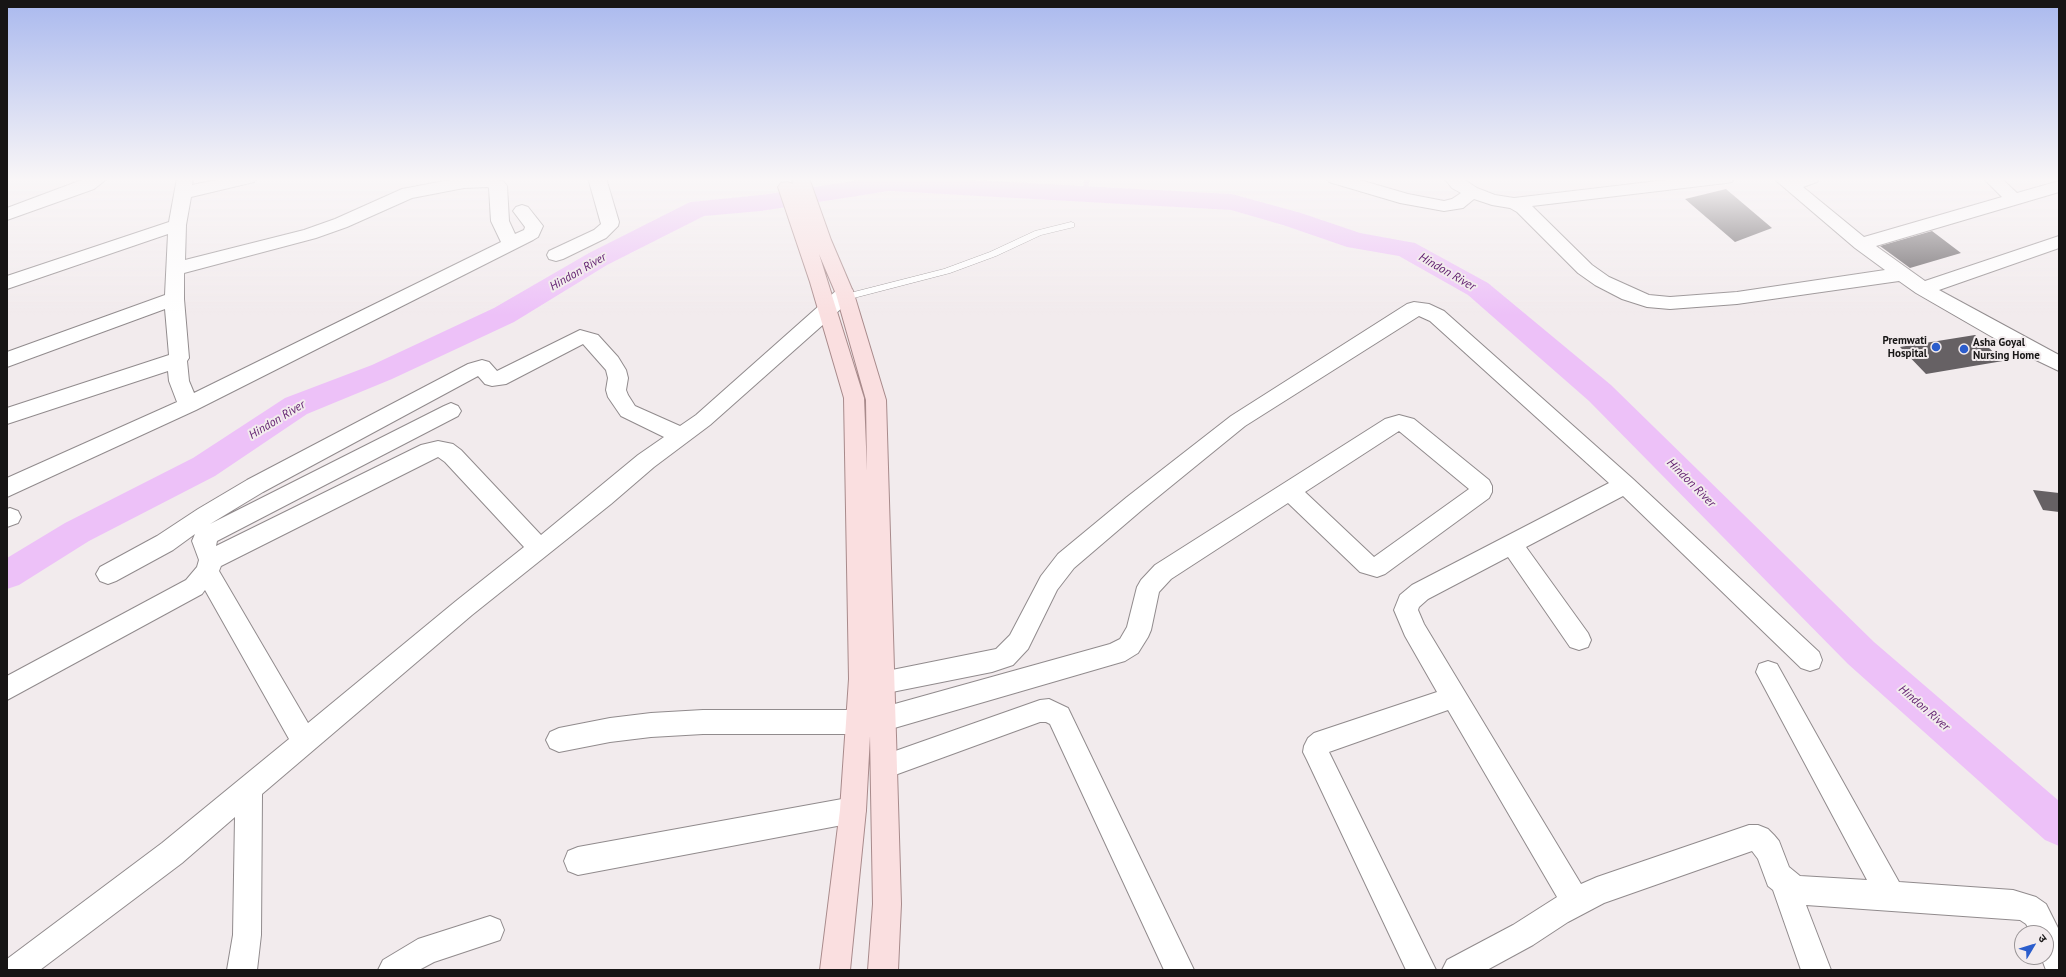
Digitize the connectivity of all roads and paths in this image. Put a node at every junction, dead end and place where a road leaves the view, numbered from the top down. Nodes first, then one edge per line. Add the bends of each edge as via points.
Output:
1 (335, 224) edge
2 (501, 224) edge
3 (532, 224) edge
4 (610, 224) edge
5 (805, 224) edge
6 (810, 224) edge
7 (1539, 224) edge
8 (1836, 224) edge
9 (1930, 224) edge
10 (177, 225) joint
11 (1071, 225) dead end
12 (814, 242) junction
13 (511, 244) junction
14 (1861, 244) junction
15 (2057, 245) edge
16 (556, 255) dead end
17 (176, 269) junction
18 (1901, 274) junction
19 (7, 283) edge
20 (1924, 289) junction
21 (174, 299) junction
22 (840, 300) junction
23 (847, 337) junction
24 (7, 360) edge
25 (177, 361) junction
26 (2059, 364) edge
27 (189, 405) junction
28 (451, 411) dead end
29 (7, 416) edge
30 (681, 434) junction
31 (1625, 485) junction
32 (7, 488) edge
33 (1290, 491) junction
34 (1512, 545) junction
35 (540, 548) junction
36 (209, 566) junction
37 (108, 574) dead end
38 (1579, 640) dead end
39 (1810, 660) dead end
40 (1768, 672) dead end
41 (882, 683) junction
42 (7, 689) edge
43 (1455, 697) junction
44 (884, 719) junction
45 (859, 722) junction
46 (559, 740) dead end
47 (304, 741) junction
48 (884, 767) junction
49 (249, 787) junction
50 (854, 810) junction
51 (578, 861) dead end
52 (1784, 882) junction
53 (1891, 896) junction
54 (1576, 903) junction
55 (2042, 925) edge
56 (490, 930) dead end
57 (2054, 953) edge
58 (2059, 966) edge
59 (16, 970) edge
60 (242, 970) edge
61 (393, 970) edge
62 (835, 970) edge
63 (882, 970) edge
64 (1179, 970) edge
65 (1421, 970) edge
66 (1457, 970) edge
67 (1816, 970) edge

1 - 17 street via 315,232
2 - 13 street
3 - 13 street via 532,233
4 - 16 street via 600,234
5 - 12 main road
6 - 12 main road
7 - 18 street via 1585,269 1602,281 1647,301 1670,303 1737,298
8 - 14 street
9 - 14 street
10 - 17 street
10 - 19 street
11 - 22 lane via 1038,233 993,254 947,271
12 - 22 main road
13 - 27 street
14 - 18 street
15 - 20 street via 1965,273
17 - 21 street
18 - 20 street
20 - 26 street
21 - 24 street
21 - 25 street via 179,356
22 - 23 main road
22 - 30 street via 719,406
23 - 41 main road via 876,400
23 - 45 main road via 854,398 861,679
25 - 27 street via 176,371
25 - 29 street
27 - 32 street
28 - 36 street via 209,535 203,541
30 - 35 street
30 - 37 street via 628,411 618,397 618,378 611,362 591,340 580,337 499,379 492,379 482,367 475,369 255,486 165,543
31 - 34 street
31 - 39 street
31 - 41 street via 1437,316 1422,309 1414,309 1238,421 1066,561 1049,583 1019,642 1004,657
33 - 33 street via 1392,425 1399,423 1407,425 1481,486 1481,492 1377,567 1362,560
33 - 44 street via 1156,578 1145,598 1139,630 1129,646 1116,653
34 - 38 street
34 - 43 street via 1420,592 1408,602 1406,610 1414,629
35 - 36 street via 453,456 445,450 438,449 422,454
35 - 47 street
36 - 42 street via 194,587
36 - 47 street
40 - 53 street
41 - 44 main road
43 - 54 street
43 - 65 street via 1323,741 1317,746 1316,752
44 - 48 main road
45 - 46 street via 703,722 651,725
45 - 50 main road
47 - 49 street
48 - 63 main road via 887,904
48 - 64 street via 1040,711 1049,710 1059,716
49 - 59 street via 172,853
49 - 60 street via 247,935
50 - 51 street
50 - 62 main road
52 - 53 street via 1797,890
52 - 54 street via 1778,876 1764,844 1758,838 1749,838 1597,892
52 - 67 street
53 - 55 street via 2013,904 2026,907 2036,914
54 - 66 street
56 - 61 street via 428,949
57 - 58 street

